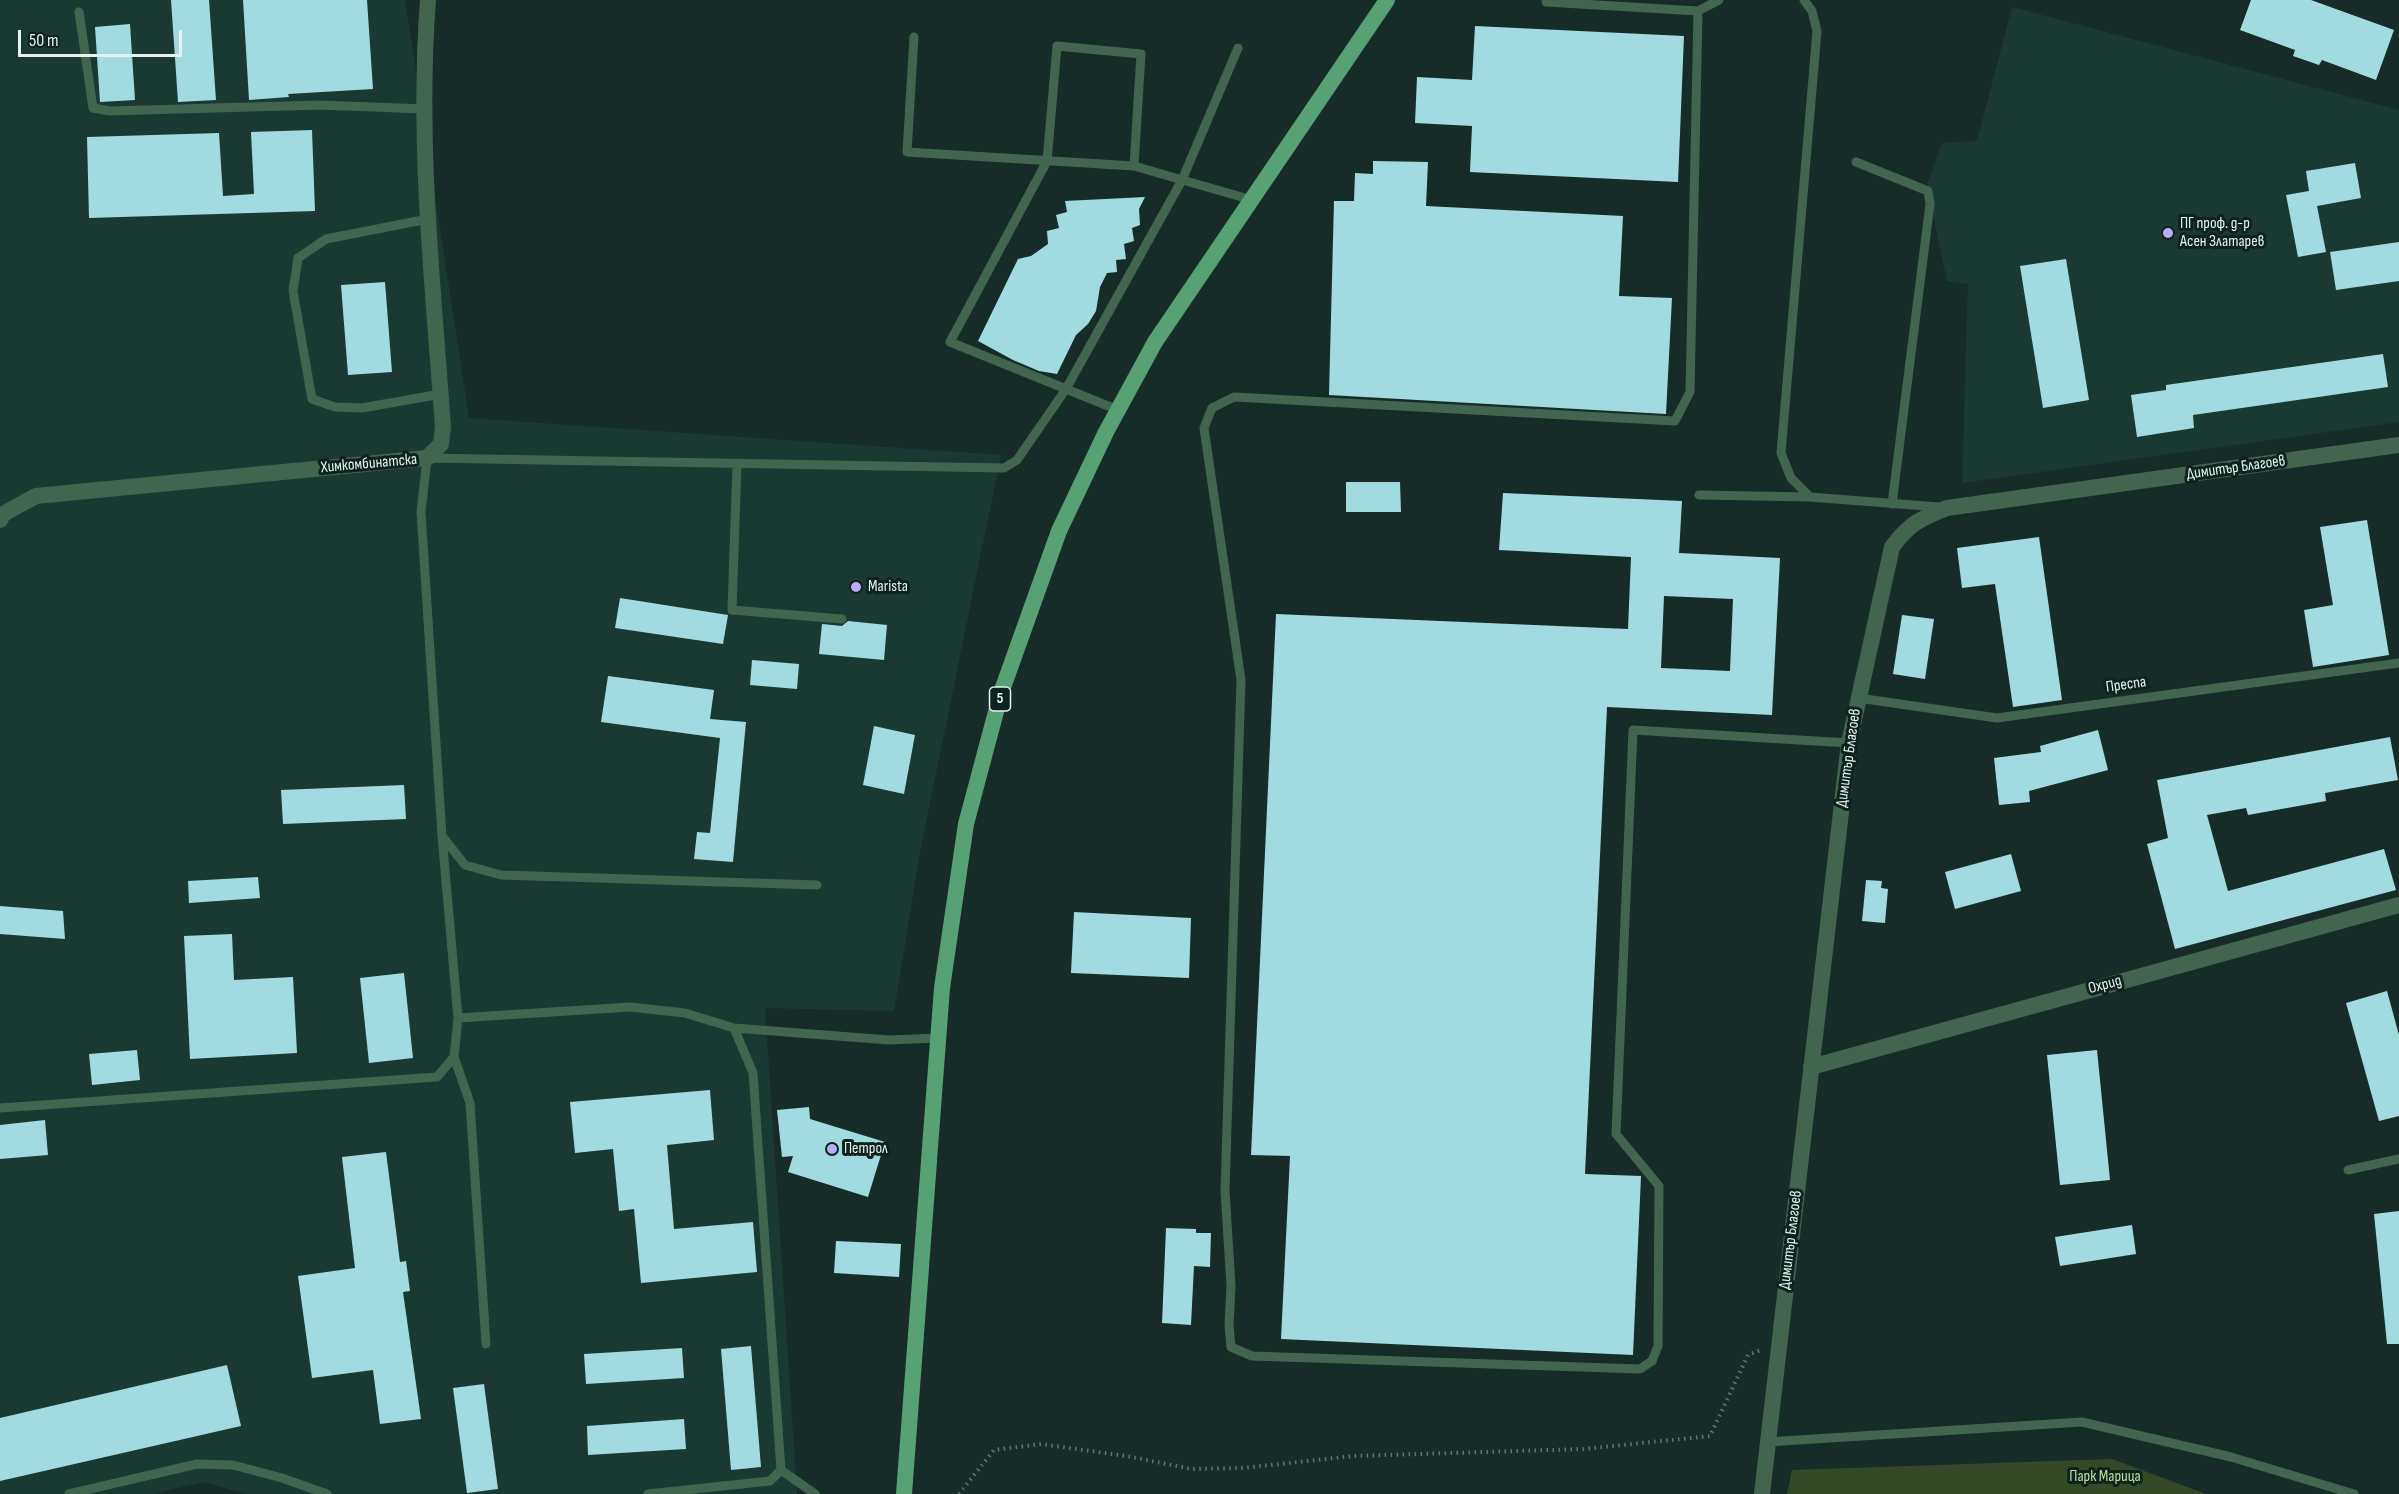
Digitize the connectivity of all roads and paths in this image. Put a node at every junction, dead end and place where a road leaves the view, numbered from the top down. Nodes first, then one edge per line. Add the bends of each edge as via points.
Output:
1 (428, 0) edge
2 (1387, 0) edge
3 (1719, 0) edge
4 (1804, 0) edge
5 (1546, 2) dead end
6 (1698, 11) junction
7 (79, 12) dead end
8 (914, 37) dead end
9 (1238, 48) dead end
10 (425, 109) junction
11 (1047, 161) junction
12 (1857, 162) dead end
13 (1134, 166) junction
14 (1182, 180) junction
15 (1252, 200) junction
16 (428, 219) junction
17 (1066, 389) junction
18 (441, 394) junction
19 (1118, 410) junction
20 (2399, 445) edge
21 (427, 458) junction
22 (737, 464) junction
23 (1699, 495) dead end
24 (1810, 497) junction
25 (1892, 504) junction
26 (1947, 508) junction
27 (0, 520) edge
28 (842, 619) dead end
29 (2399, 663) edge
30 (1858, 698) junction
31 (1849, 743) junction
32 (442, 836) junction
33 (817, 885) dead end
34 (2399, 905) edge
35 (458, 1018) junction
36 (734, 1028) junction
37 (939, 1038) junction
38 (454, 1058) junction
39 (1811, 1067) junction
40 (0, 1108) edge
41 (2399, 1159) edge
42 (2348, 1170) dead end
43 (486, 1344) dead end
44 (1779, 1344) junction
45 (1767, 1442) junction
46 (780, 1470) junction
47 (69, 1494) edge
48 (327, 1494) edge
49 (648, 1494) edge
50 (815, 1494) edge
51 (904, 1494) edge
52 (959, 1494) edge
53 (1762, 1494) edge
54 (2354, 1494) edge

1 - 10 street, Химкомбинатска
2 - 15 main road, 5
3 - 6 lane
4 - 24 lane via 1812,11 1817,31 1781,453 1791,478
5 - 6 lane
6 - 31 lane via 1690,392 1675,420 1234,397 1212,408 1204,428 1241,680 1224,1191 1231,1347 1252,1356 1640,1369 1652,1361 1658,1346 1659,1186 1616,1134 1633,730
7 - 10 lane via 93,108 110,111 320,105
8 - 11 lane via 907,152
9 - 14 lane
10 - 16 street, Химкомбинатска
11 - 13 lane
11 - 13 lane via 1057,46 1141,54
11 - 17 lane via 950,342
12 - 25 lane via 1928,191 1930,204
13 - 14 lane
14 - 15 lane
14 - 17 lane
15 - 19 main road, 5 via 1155,342
16 - 18 street, Химкомбинатска
16 - 18 lane via 326,239 298,258 292,291 312,399 335,407 362,408
17 - 19 lane
17 - 22 lane via 1017,460 1005,468
18 - 21 street, Химкомбинатска via 441,444
19 - 37 main road, 5 via 1059,531 1001,693 966,824 942,988
20 - 26 street, Димитър Благоев
21 - 22 lane
21 - 27 street, Химкомбинатска via 36,496 3,514
21 - 32 lane via 421,512
22 - 28 lane via 732,610
23 - 24 lane
24 - 25 lane
25 - 26 lane
26 - 30 street, Димитър Благоев via 1907,528 1892,548
29 - 30 lane, Преспа via 1997,718
30 - 31 street, Димитър Благоев
31 - 39 street, Димитър Благоев
32 - 33 lane via 465,865 501,875
32 - 35 lane
34 - 39 street, Охрид
35 - 36 lane via 630,1007 685,1013
35 - 38 lane
36 - 37 lane via 889,1040
36 - 46 lane via 753,1073
37 - 51 main road, 5
38 - 40 lane via 437,1077
38 - 43 lane via 470,1103
39 - 44 street, Димитър Благоев
41 - 42 lane
44 - 45 street, Димитър Благоев
44 - 52 path via 1748,1356 1710,1436 1583,1449 1354,1456 1243,1468 1192,1469 1041,1444 993,1450
45 - 53 street, Димитър Благоев
45 - 54 lane via 2082,1422 2231,1457
46 - 49 lane via 770,1481
46 - 50 lane
47 - 48 lane via 197,1464 233,1465

